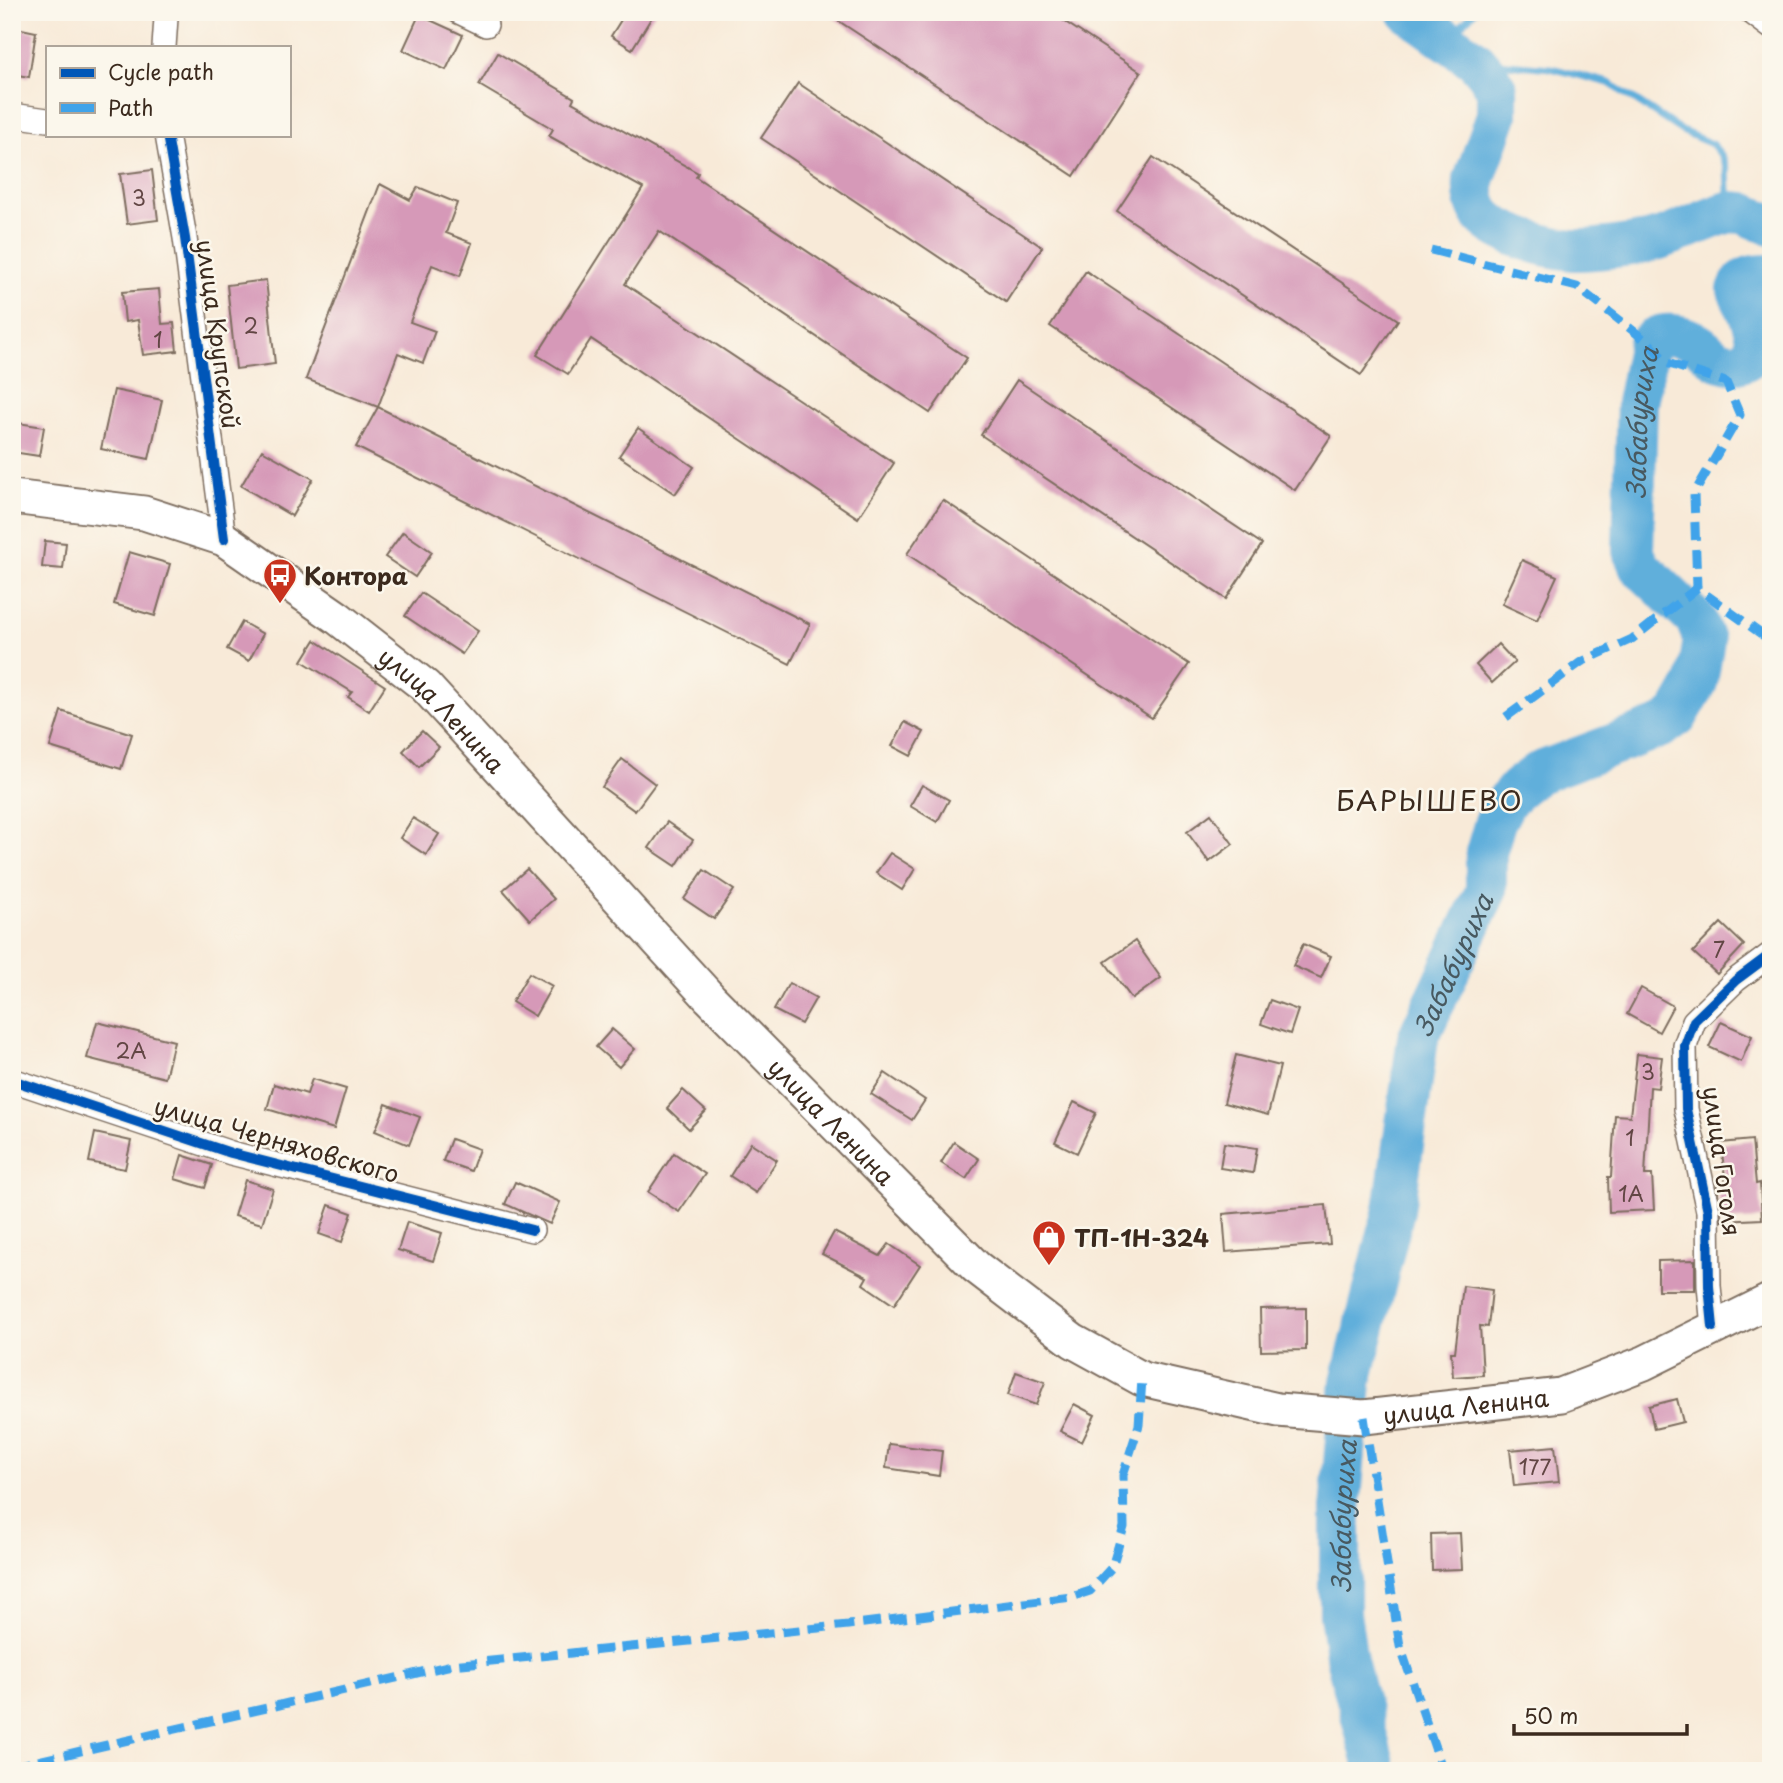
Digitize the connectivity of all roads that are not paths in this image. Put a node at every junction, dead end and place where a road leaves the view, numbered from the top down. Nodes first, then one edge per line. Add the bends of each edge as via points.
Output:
1 (460, 12) edge
2 (1751, 12) edge
3 (165, 14) edge
4 (486, 25) dead end
5 (1771, 27) edge
6 (164, 46) edge
7 (12, 115) edge
8 (46, 120) edge
9 (167, 136) edge
10 (12, 497) edge
11 (225, 539) junction
12 (1771, 954) edge
13 (12, 1080) edge
14 (532, 1230) dead end
15 (1771, 1300) edge
16 (1713, 1327) junction

1 - 4 street
2 - 5 street
3 - 6 street
7 - 8 street
9 - 11 street, улица Крупской
10 - 11 main road, улица Ленина via 144,513
11 - 16 main road, улица Ленина via 425,686 710,998 976,1267 1073,1341 1142,1379 1304,1414 1364,1417 1561,1395 1644,1363
12 - 16 street, улица Гоголя via 1694,1021 1685,1046 1686,1109 1708,1211
13 - 14 street, улица Черняховского via 231,1153
15 - 16 main road, улица Ленина

